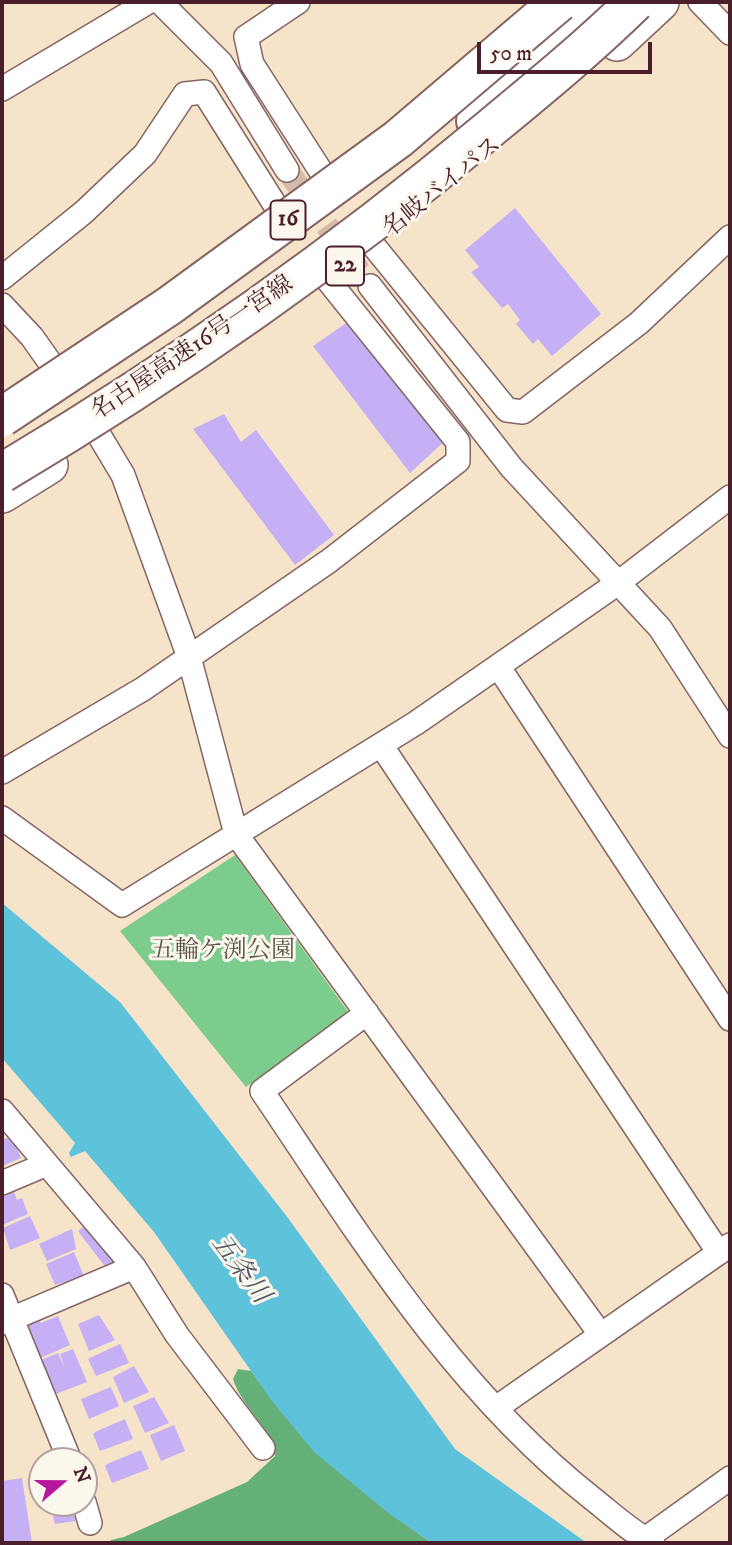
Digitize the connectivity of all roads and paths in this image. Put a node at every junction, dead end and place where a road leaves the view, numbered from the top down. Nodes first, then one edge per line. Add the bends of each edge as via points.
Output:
1 (148, 2) edge
2 (160, 2) edge
3 (297, 2) edge
4 (547, 2) edge
5 (559, 2) edge
6 (612, 2) edge
7 (660, 2) edge
8 (700, 2) edge
9 (730, 33) edge
10 (498, 55) junction
11 (2, 89) edge
12 (288, 170) tunnel mouth
13 (329, 184) junction
14 (282, 216) junction
15 (730, 237) edge
16 (373, 245) junction
17 (2, 278) edge
18 (327, 279) junction
19 (370, 286) tunnel mouth
20 (2, 305) edge
21 (56, 371) junction
22 (2, 403) edge
23 (134, 411) junction
24 (2, 417) edge
25 (99, 435) junction
26 (2, 444) edge
27 (2, 473) edge
28 (2, 494) edge
29 (730, 497) edge
30 (618, 583) junction
31 (189, 657) junction
32 (498, 666) junction
33 (729, 732) edge
34 (381, 745) junction
35 (2, 772) edge
36 (2, 818) edge
37 (236, 834) junction
38 (367, 1013) junction
39 (730, 1019) edge
40 (2, 1111) edge
41 (47, 1164) junction
42 (2, 1184) edge
43 (724, 1249) edge
44 (134, 1267) junction
45 (2, 1295) edge
46 (7, 1321) edge
47 (601, 1335) junction
48 (496, 1408) junction
49 (64, 1447) edge
50 (263, 1448) dead end
51 (730, 1478) edge
52 (649, 1541) edge

1 - 11 street
2 - 12 street via 221,63
3 - 13 street via 246,37 252,64
4 - 13 highway via 421,114
5 - 10 highway, 名古屋高速16号一宮線 / 16, bridge
6 - 23 highway via 347,235 230,320
6 - 27 highway, 名古屋高速16号一宮線 / 16, bridge via 595,41 414,192 256,311
7 - 16 highway, 名岐バイパス / 22 via 582,75
8 - 9 street
10 - 24 highway, 名古屋高速16号一宮線 / 16, bridge via 398,139 169,306
10 - 26 highway, bridge via 440,130 309,237 206,313 65,408
13 - 14 highway
14 - 17 street via 204,92 185,94 145,154 84,212
14 - 21 highway
15 - 16 street via 639,323 523,412 507,410
16 - 18 highway, 名岐バイパス / 22
18 - 23 highway, 名岐バイパス / 22
18 - 31 street via 458,442 458,461 329,561
19 - 30 street via 511,467
20 - 21 street
21 - 22 highway
23 - 25 highway, 名岐バイパス / 22
25 - 28 highway, 名岐バイパス / 22
25 - 31 street via 122,475
29 - 30 street
30 - 32 street
30 - 33 street via 660,628
31 - 35 street
31 - 37 street
32 - 34 street
32 - 39 street
34 - 37 street
34 - 43 street
36 - 37 street via 122,905
37 - 38 street
38 - 47 street
38 - 48 street via 262,1091 403,1298
40 - 41 street
41 - 42 street
41 - 44 street
43 - 47 street
44 - 46 street
44 - 50 street via 177,1335
45 - 46 street
46 - 49 street
47 - 48 street
48 - 52 street via 567,1478
51 - 52 street

